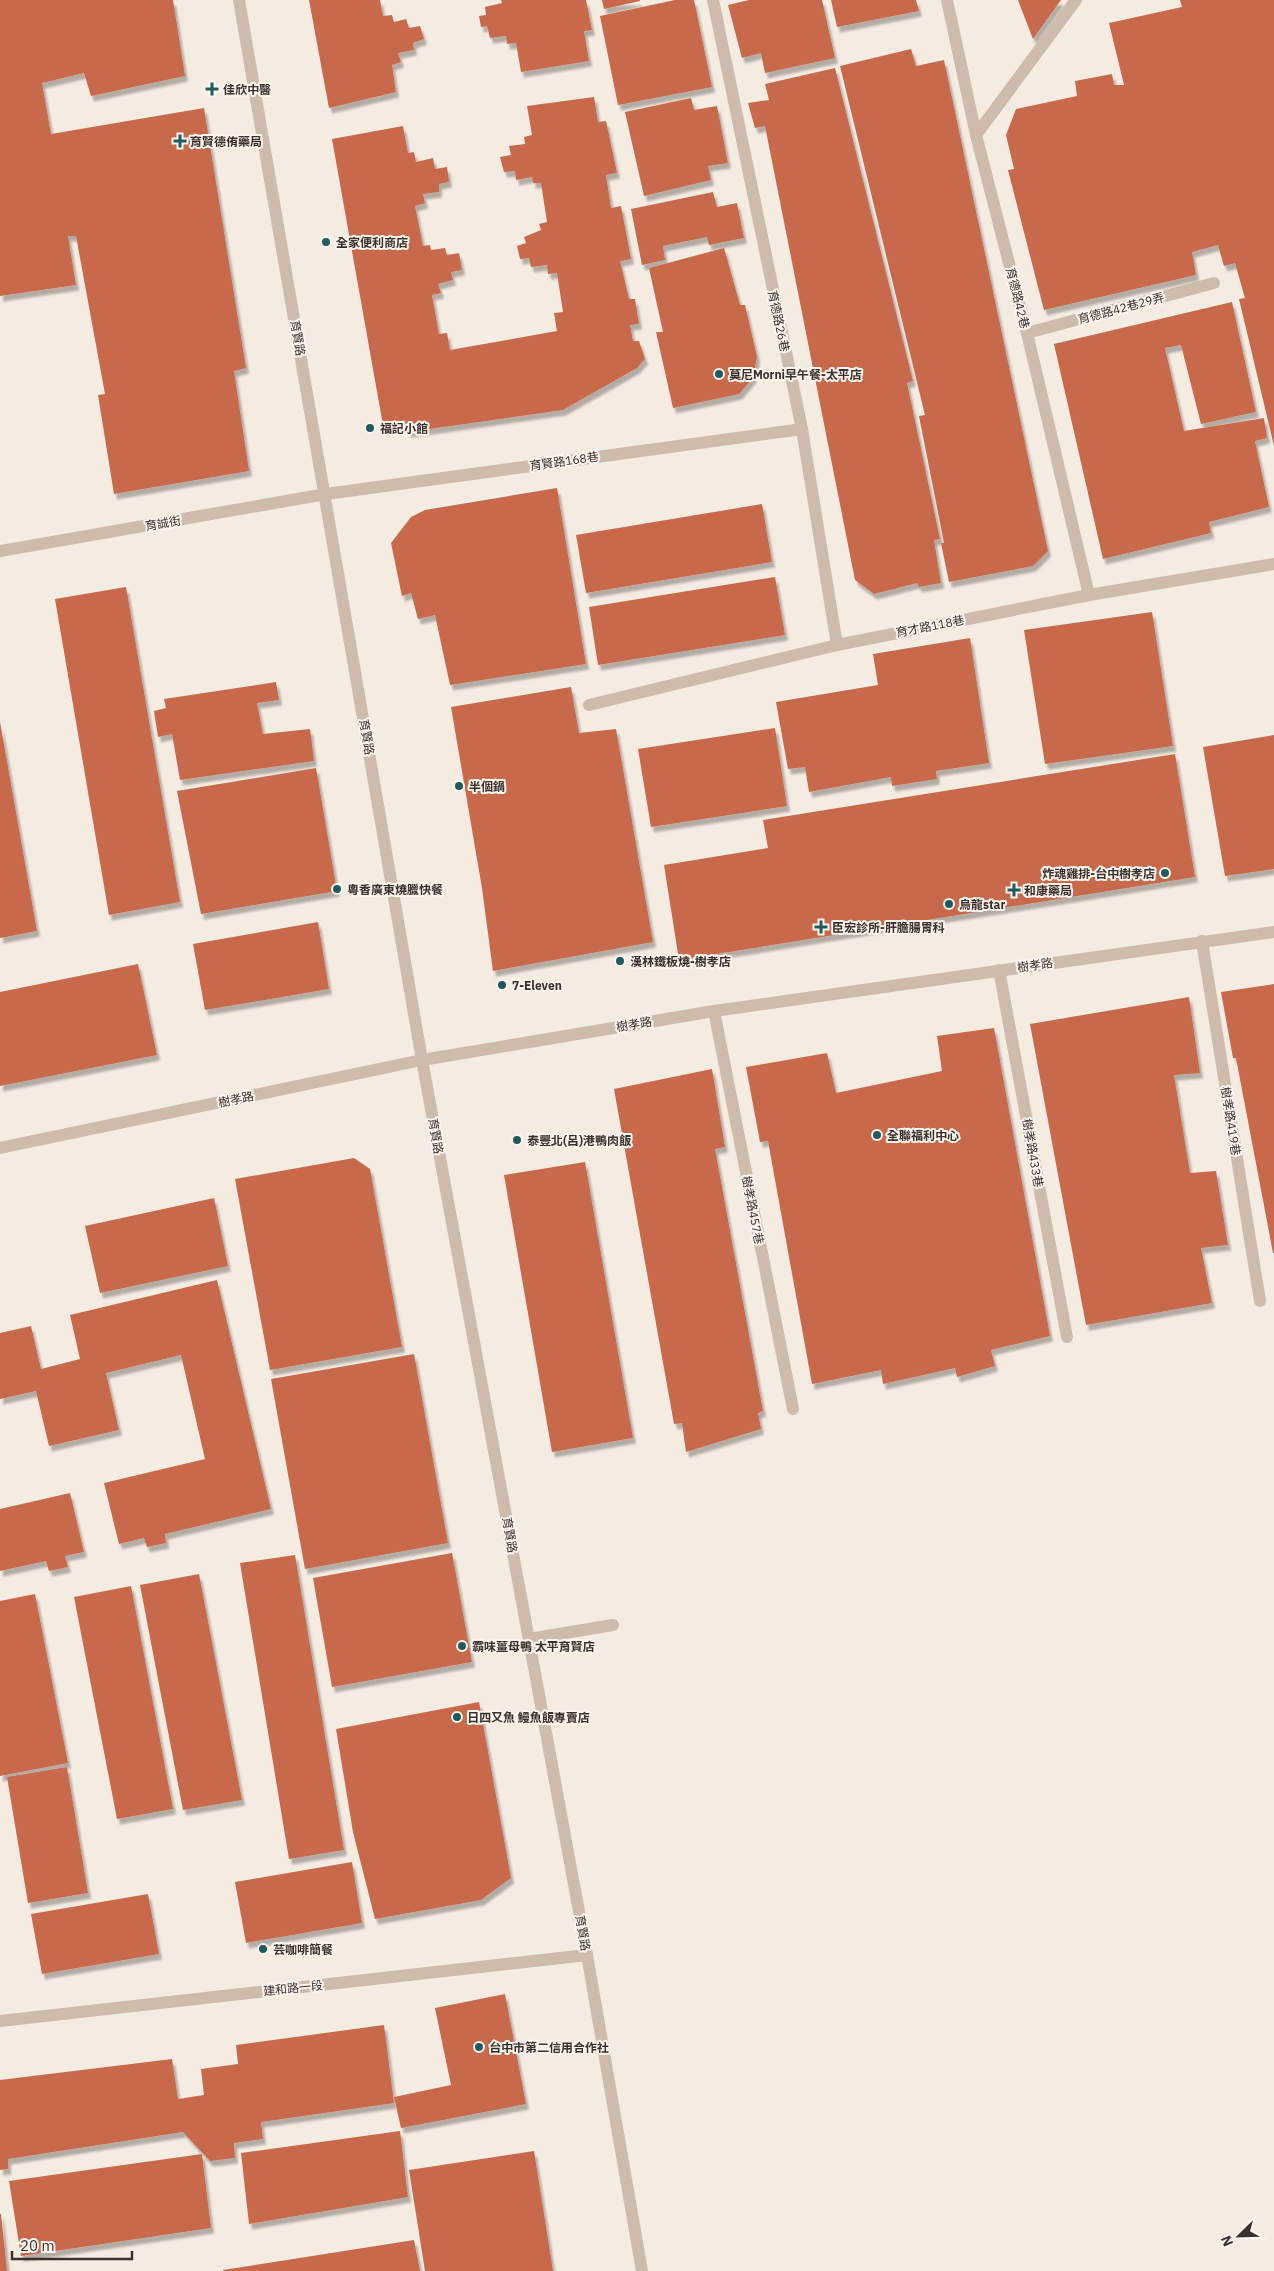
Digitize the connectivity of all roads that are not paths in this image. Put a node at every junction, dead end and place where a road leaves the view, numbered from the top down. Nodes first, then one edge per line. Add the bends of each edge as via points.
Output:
1 (239, 0) edge
2 (712, 0) edge
3 (947, 0) edge
4 (1076, 0) edge
5 (976, 135) junction
6 (1214, 283) dead end
7 (1027, 333) junction
8 (802, 429) junction
9 (326, 494) junction
10 (0, 551) edge
11 (1274, 564) edge
12 (1089, 595) junction
13 (837, 645) junction
14 (588, 705) dead end
15 (1274, 932) edge
16 (1202, 941) junction
17 (999, 970) junction
18 (714, 1011) junction
19 (422, 1060) junction
20 (0, 1148) edge
21 (1260, 1300) dead end
22 (1067, 1337) dead end
23 (793, 1409) dead end
24 (613, 1625) dead end
25 (529, 1638) junction
26 (587, 1955) junction
27 (0, 2021) edge
28 (642, 2271) edge

1 - 9 street, 育賢路
2 - 8 street, 育德路26巷
3 - 5 street, 育德路42巷
4 - 5 street
5 - 7 street, 育德路42巷
6 - 7 street, 育德路42巷29弄
7 - 12 street, 育德路42巷
8 - 9 street, 育賢路168巷
8 - 13 street, 育德路26巷
9 - 10 street, 育誠街
9 - 19 street, 育賢路
11 - 12 street, 育才路118巷
12 - 13 street, 育才路118巷
13 - 14 street, 育才路118巷
15 - 16 street, 樹孝路
16 - 17 street, 樹孝路
16 - 21 street, 樹孝路419巷
17 - 18 street, 樹孝路
17 - 22 street, 樹孝路433巷
18 - 19 street, 樹孝路
18 - 23 street, 樹孝路457巷
19 - 20 street, 樹孝路
19 - 25 street, 育賢路
24 - 25 street
25 - 26 street, 育賢路
26 - 27 street, 建和路一段
26 - 28 street, 育賢路

